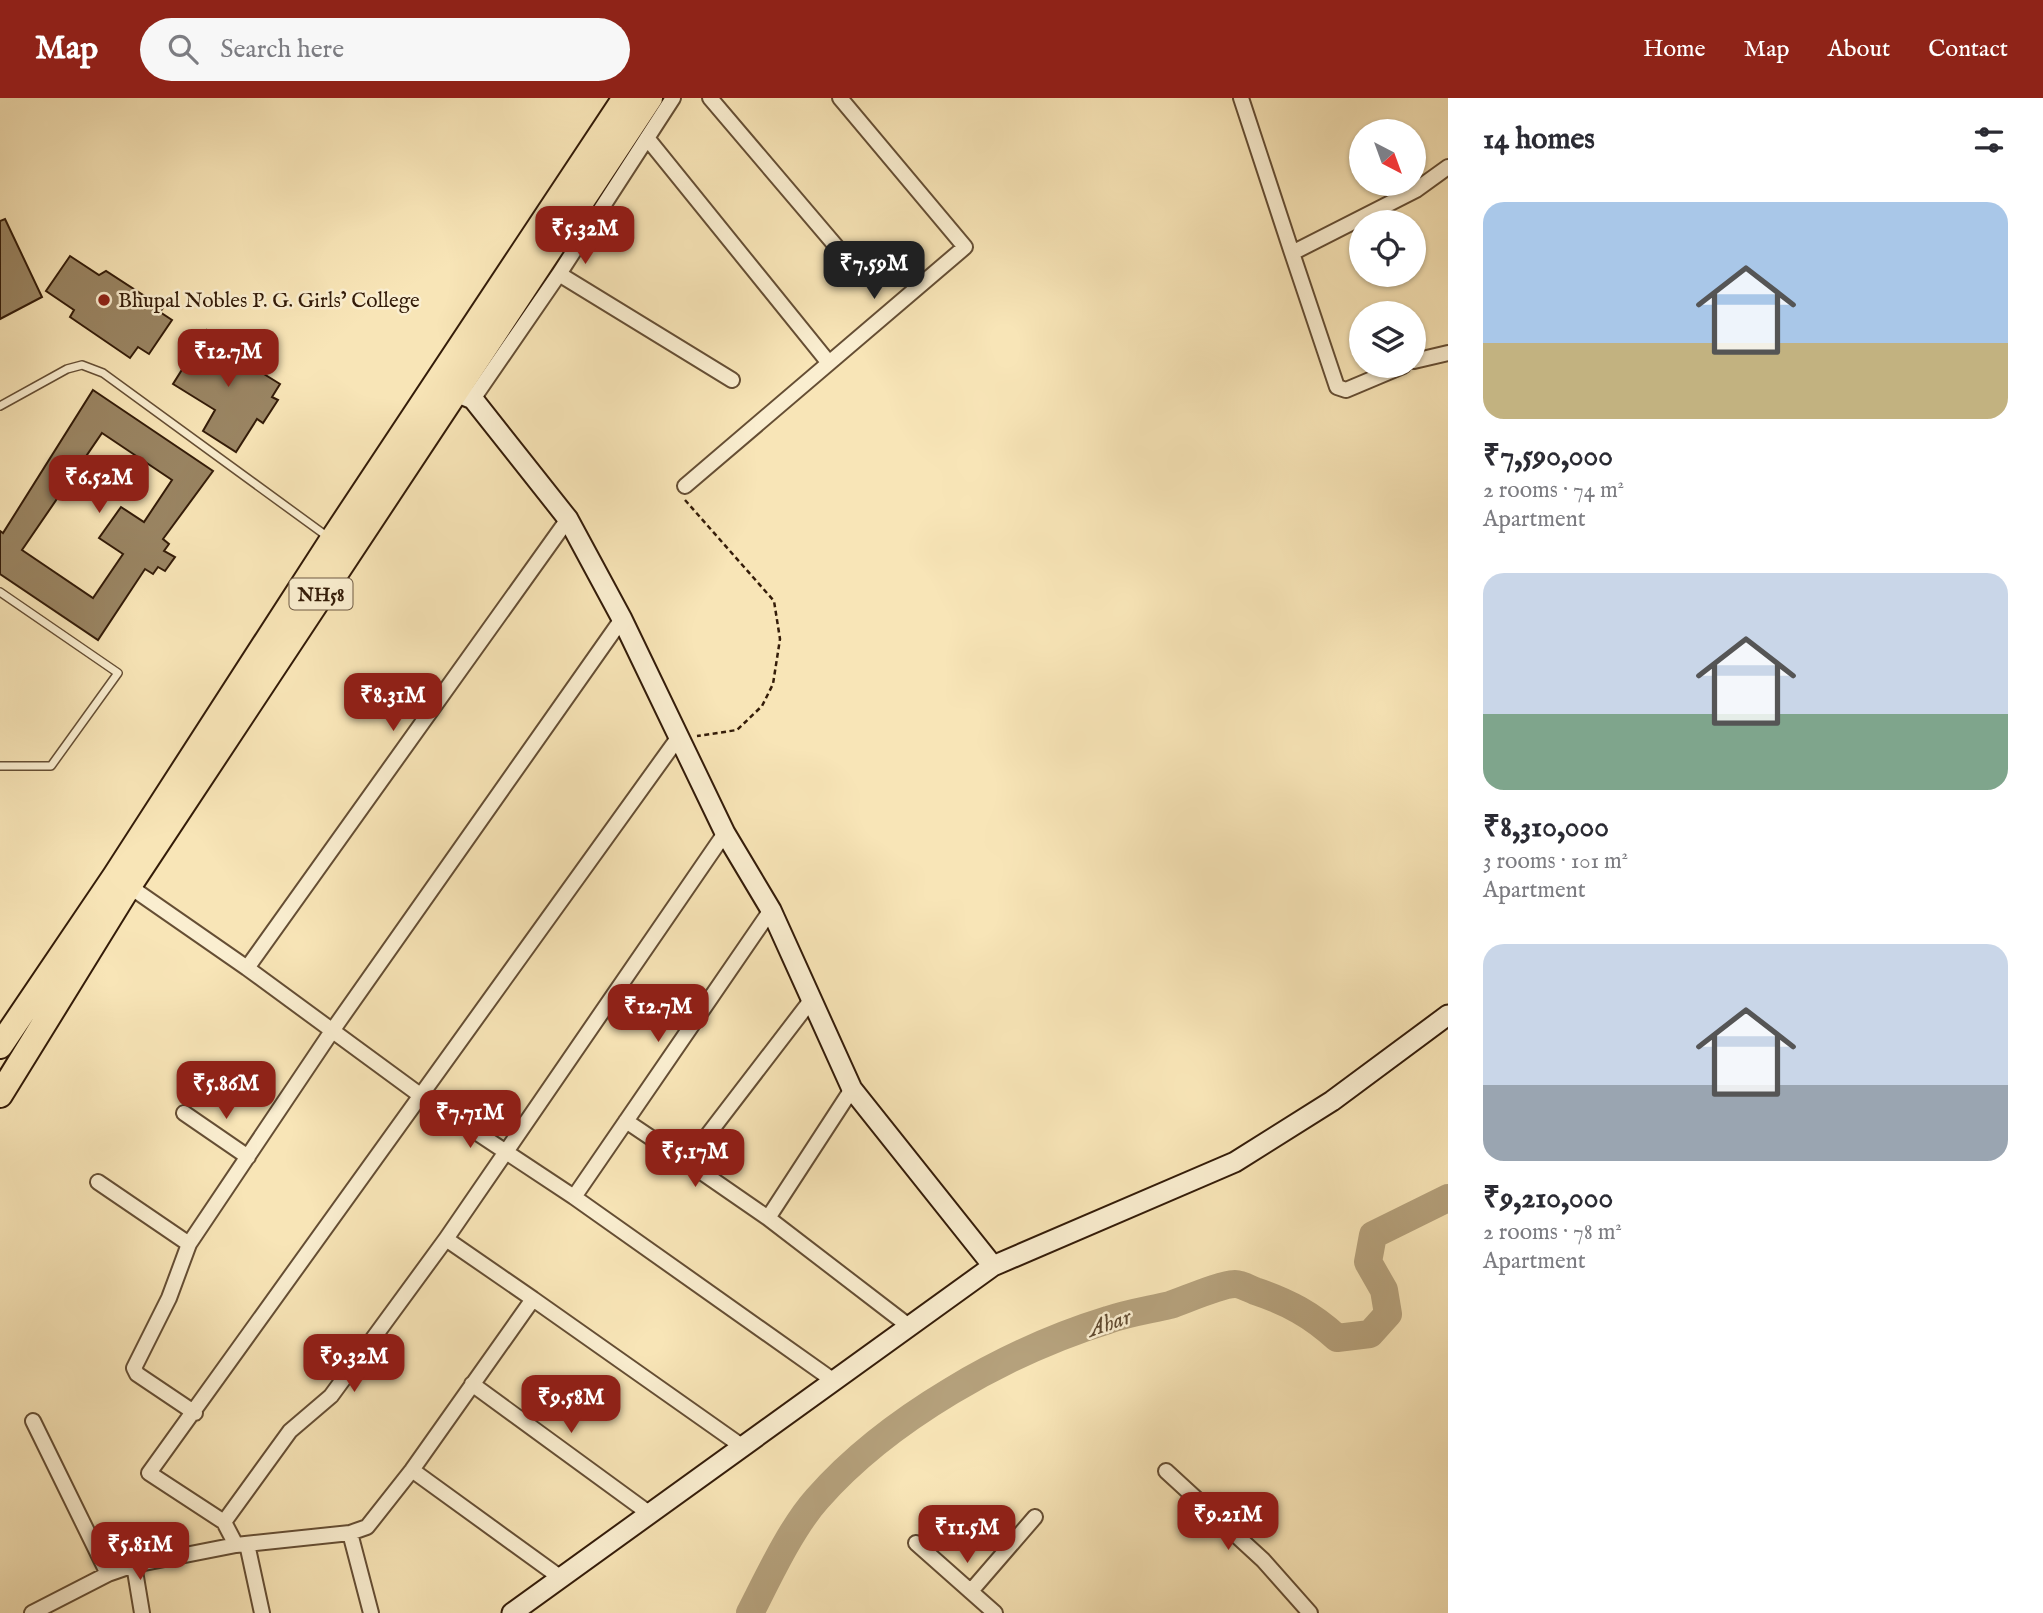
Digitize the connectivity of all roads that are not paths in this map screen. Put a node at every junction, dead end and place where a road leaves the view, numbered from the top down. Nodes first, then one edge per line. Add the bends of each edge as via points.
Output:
1 (625, 98) edge
2 (650, 98) edge
3 (673, 98) edge
4 (710, 98) edge
5 (841, 98) edge
6 (1241, 98) edge
7 (647, 138) junction
8 (1448, 167) edge
9 (1292, 253) junction
10 (847, 259) dead end
11 (559, 274) junction
12 (1448, 354) edge
13 (1426, 359) edge
14 (829, 363) junction
15 (1374, 378) edge
16 (732, 380) dead end
17 (465, 395) junction
18 (0, 406) edge
19 (685, 486) road end
20 (568, 519) junction
21 (340, 545) junction
22 (0, 592) edge
23 (622, 619) junction
24 (678, 738) junction
25 (0, 765) edge
26 (724, 832) junction
27 (122, 881) junction
28 (771, 910) junction
29 (247, 968) junction
30 (812, 999) junction
31 (1448, 1015) edge
32 (332, 1031) junction
33 (0, 1045) edge
34 (852, 1089) junction
35 (0, 1095) edge
36 (420, 1095) junction
37 (184, 1113) dead end
38 (626, 1121) junction
39 (505, 1152) junction
40 (248, 1157) junction
41 (687, 1162) junction
42 (98, 1182) dead end
43 (575, 1197) junction
44 (768, 1218) junction
45 (446, 1238) junction
46 (189, 1244) junction
47 (993, 1266) junction
48 (533, 1298) junction
49 (910, 1327) junction
50 (834, 1381) junction
51 (472, 1384) junction
52 (195, 1413) junction
53 (33, 1421) dead end
54 (743, 1447) junction
55 (412, 1470) junction
56 (1166, 1471) dead end
57 (650, 1514) junction
58 (1035, 1517) dead end
59 (225, 1522) junction
60 (350, 1533) junction
61 (916, 1543) dead end
62 (241, 1545) junction
63 (134, 1565) junction
64 (108, 1574) junction
65 (561, 1578) junction
66 (971, 1591) junction
67 (989, 1611) edge
68 (32, 1613) edge
69 (142, 1613) edge
70 (262, 1613) edge
71 (371, 1613) edge
72 (512, 1613) edge
73 (1310, 1613) edge

1 - 21 highway, NH58
2 - 17 highway, NH58
3 - 7 street
4 - 10 street
5 - 14 street via 965,247
6 - 9 street
7 - 11 street
7 - 14 street
8 - 9 street via 1416,190
9 - 15 street via 1338,387 1346,390
11 - 16 street
11 - 17 street
12 - 13 street
14 - 19 street
17 - 20 street
17 - 21 highway, NH58
18 - 21 lane via 67,369 82,365 103,373
20 - 23 street
20 - 29 street
21 - 27 highway, NH58
22 - 25 lane via 117,673 51,766
23 - 24 street
23 - 32 street
24 - 26 street
24 - 36 street
26 - 28 street
26 - 39 street
27 - 29 street
27 - 33 highway, NH58
27 - 35 highway, NH58
28 - 30 street
28 - 38 street
29 - 32 street
30 - 34 street
30 - 41 street
31 - 47 street via 1332,1101 1235,1162
32 - 36 street
32 - 40 street
34 - 44 street
34 - 47 street
36 - 39 street
36 - 52 street
37 - 40 street
38 - 41 street
38 - 43 street
39 - 43 street
39 - 45 street
40 - 46 street
41 - 44 street
42 - 46 street
43 - 50 street
44 - 49 street
45 - 48 street
45 - 59 street via 331,1396 290,1431
46 - 52 street via 169,1298 134,1368
47 - 49 street
48 - 51 street
48 - 54 street
49 - 50 street
50 - 54 street
51 - 55 street
51 - 57 street
52 - 59 street via 149,1473
53 - 64 street
54 - 57 street
55 - 60 street via 367,1527
55 - 65 street
56 - 73 street via 1263,1560
57 - 65 street
58 - 66 street
59 - 62 street
60 - 62 street
60 - 71 street
61 - 66 street
62 - 63 street
62 - 70 street
63 - 64 street
63 - 69 street
64 - 68 street
65 - 72 street
66 - 67 street

